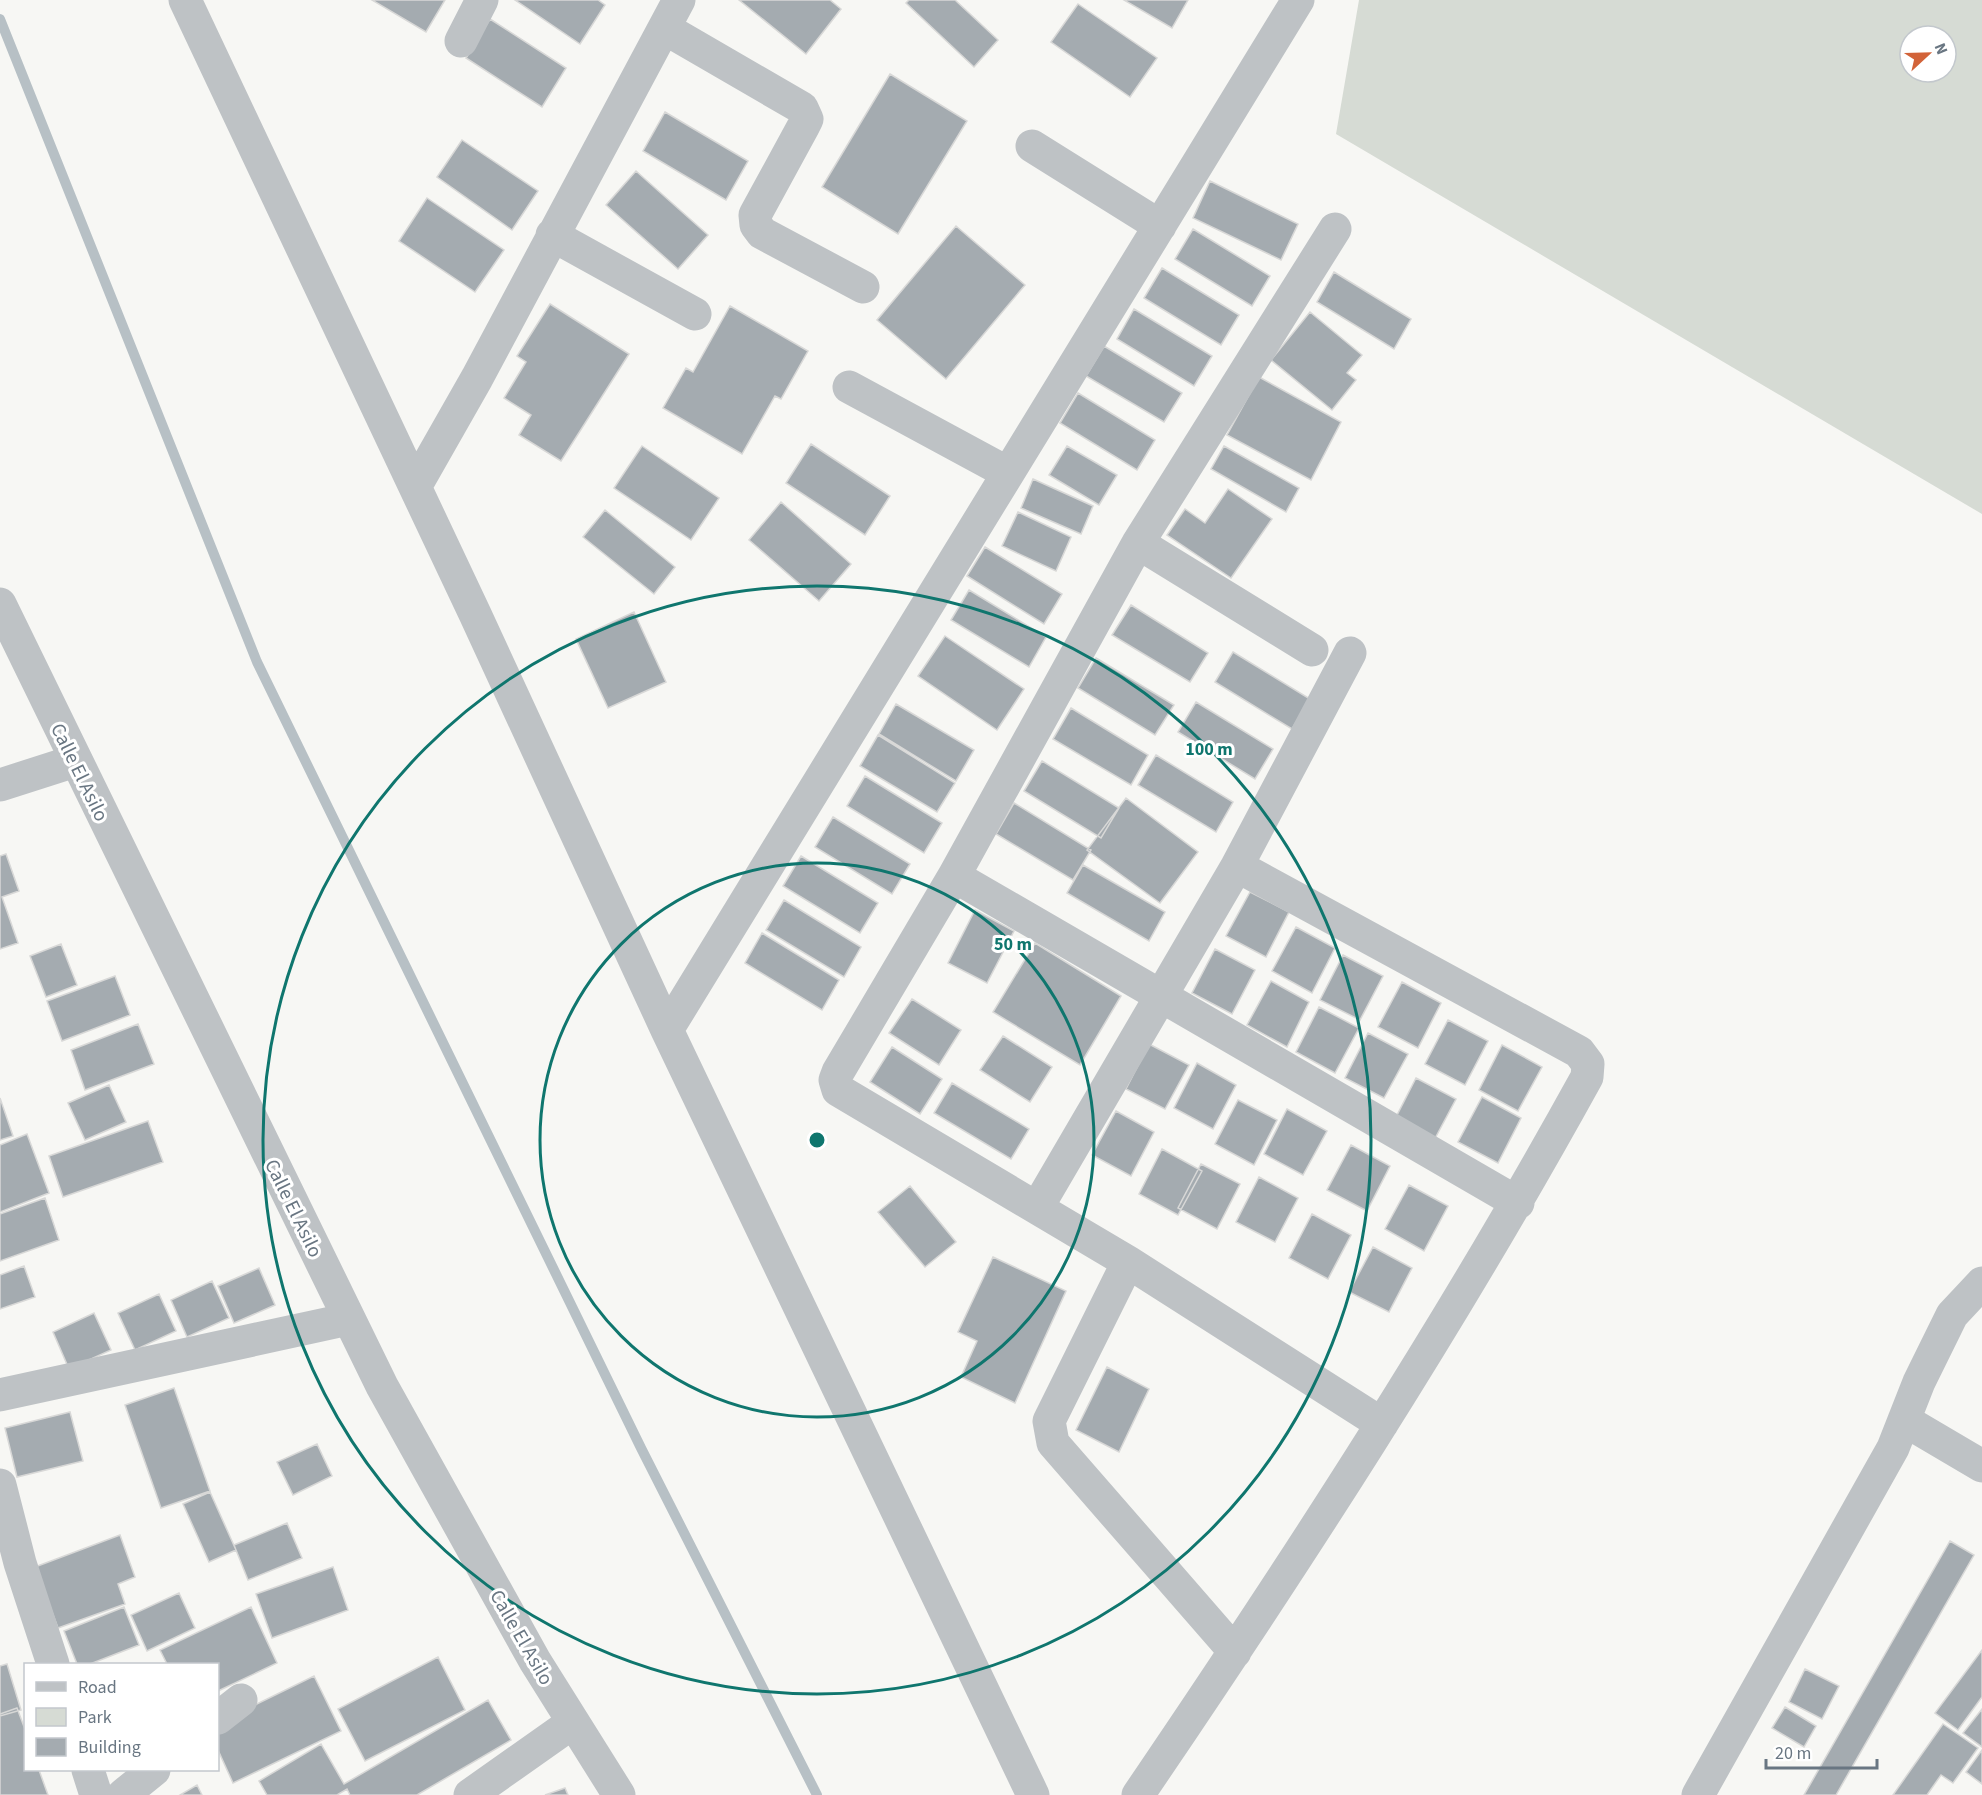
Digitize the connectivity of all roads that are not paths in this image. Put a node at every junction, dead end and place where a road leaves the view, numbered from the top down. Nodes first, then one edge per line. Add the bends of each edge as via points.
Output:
1 (185, 0) edge
2 (482, 0) edge
3 (679, 0) edge
4 (1298, 0) edge
5 (664, 28) junction
6 (461, 41) dead end
7 (1032, 146) dead end
8 (1160, 226) junction
9 (1335, 229) dead end
10 (552, 235) junction
11 (863, 287) dead end
12 (695, 314) dead end
13 (849, 387) dead end
14 (1008, 473) junction
15 (415, 487) junction
16 (1138, 543) junction
17 (0, 604) edge
18 (1312, 650) dead end
19 (1350, 653) dead end
20 (75, 761) junction
21 (0, 785) edge
22 (1237, 866) junction
23 (954, 876) junction
24 (1161, 997) junction
25 (667, 1030) junction
26 (1518, 1203) junction
27 (1037, 1208) junction
28 (1128, 1262) junction
29 (1982, 1283) edge
30 (349, 1319) junction
31 (0, 1395) edge
32 (1904, 1420) junction
33 (1382, 1424) junction
34 (1982, 1466) edge
35 (0, 1485) edge
36 (1235, 1652) junction
37 (52, 1663) edge
38 (572, 1723) junction
39 (88, 1771) edge
40 (153, 1771) edge
41 (96, 1795) edge
42 (123, 1795) edge
43 (470, 1795) edge
44 (619, 1795) edge
45 (1034, 1795) edge
46 (1138, 1795) edge
47 (1698, 1795) edge

1 - 15 street
2 - 6 street
3 - 5 street
4 - 8 street
5 - 10 street
5 - 11 street via 802,108 807,119 804,128 755,215 756,225 762,232
7 - 8 street
8 - 14 street
9 - 16 street
10 - 12 street
10 - 15 street
13 - 14 street
14 - 25 street
15 - 25 street
16 - 18 street
16 - 23 street
17 - 20 street, Calle El Asilo
19 - 22 street
20 - 21 street
20 - 30 street, Calle El Asilo
22 - 24 street
22 - 26 street via 1579,1052 1588,1064 1587,1077
23 - 24 street
23 - 27 street via 835,1080 838,1090
24 - 26 street
24 - 27 street
25 - 45 street
26 - 33 street
27 - 28 street
28 - 33 street
28 - 36 street via 1049,1421 1049,1431 1053,1443
29 - 32 street via 1952,1315 1918,1382
30 - 31 street
30 - 38 street, Calle El Asilo via 382,1386
32 - 34 street
32 - 47 street via 1893,1448
33 - 36 street
35 - 37 street
36 - 46 street
38 - 43 street
38 - 44 street, Calle El Asilo
39 - 41 street
40 - 42 street

